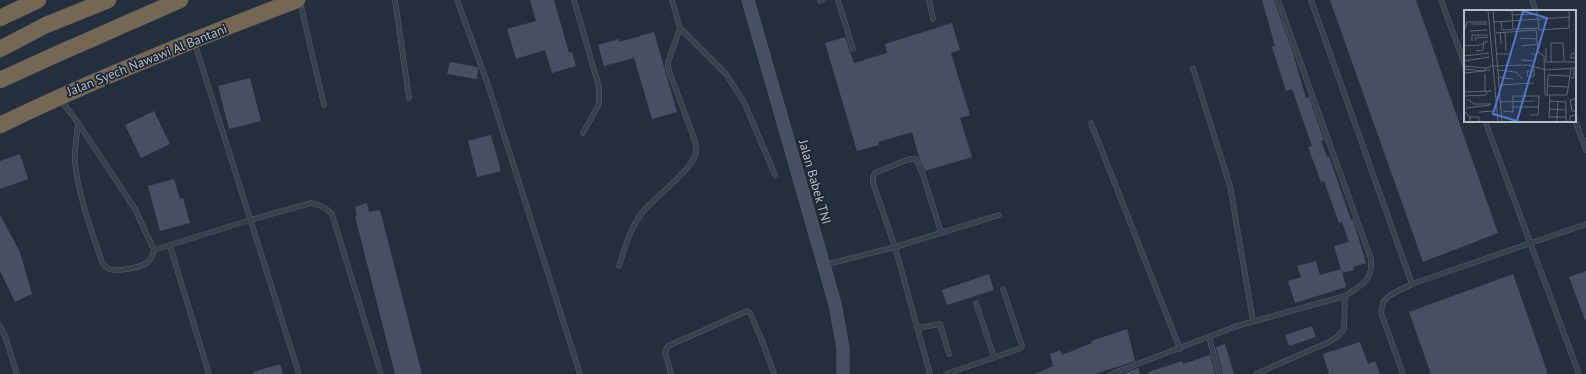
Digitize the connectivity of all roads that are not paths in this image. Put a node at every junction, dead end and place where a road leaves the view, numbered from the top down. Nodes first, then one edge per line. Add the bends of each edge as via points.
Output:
1 (38, 0) edge
2 (108, 0) edge
3 (180, 0) edge
4 (298, 0) edge
5 (395, 0) edge
6 (457, 0) edge
7 (574, 0) edge
8 (672, 0) edge
9 (748, 0) edge
10 (838, 0) edge
11 (928, 0) edge
12 (1278, 0) edge
13 (1311, 0) edge
14 (1441, 0) edge
15 (1532, 0) edge
16 (1536, 10) edge
17 (0, 18) edge
18 (933, 19) dead end
19 (680, 28) junction
20 (193, 39) junction
21 (0, 49) edge
22 (853, 50) dead end
23 (1464, 62) edge
24 (1193, 68) dead end
25 (0, 80) edge
26 (58, 97) junction
27 (408, 98) dead end
28 (324, 105) dead end
29 (1485, 122) edge
30 (1576, 122) edge
31 (78, 123) junction
32 (1091, 123) dead end
33 (0, 125) edge
34 (583, 133) dead end
35 (1586, 150) edge
36 (775, 175) dead end
37 (999, 215) dead end
38 (250, 220) junction
39 (1586, 224) edge
40 (941, 232) junction
41 (1530, 243) junction
42 (170, 246) junction
43 (895, 247) junction
44 (154, 250) junction
45 (619, 266) dead end
46 (824, 266) junction
47 (1412, 284) junction
48 (1004, 289) dead end
49 (1345, 296) junction
50 (976, 303) dead end
51 (1253, 322) junction
52 (0, 326) edge
53 (918, 328) junction
54 (1209, 337) junction
55 (1180, 349) junction
56 (949, 354) dead end
57 (994, 357) junction
58 (17, 374) edge
59 (209, 374) edge
60 (299, 374) edge
61 (381, 374) edge
62 (580, 374) edge
63 (671, 374) edge
64 (774, 374) edge
65 (843, 374) edge
66 (930, 374) edge
67 (946, 374) edge
68 (1111, 374) edge
69 (1219, 374) edge
70 (1256, 374) edge
71 (1403, 374) edge
72 (1579, 374) edge

1 - 17 highway
2 - 21 highway via 46,25
3 - 25 highway
4 - 20 highway, Jalan Syech Nawawi Al Bantani
4 - 28 lane
5 - 27 lane
6 - 62 lane via 487,82
7 - 34 lane via 599,87 599,104
8 - 19 lane
9 - 46 street, Jalan Babek TNI
10 - 22 lane
11 - 18 lane
12 - 49 lane via 1372,259 1370,276
13 - 47 lane
14 - 23 lane
15 - 16 lane
19 - 36 lane via 726,74 744,102
19 - 45 lane via 668,68 695,140 695,156 642,213 629,234
20 - 26 highway, Jalan Syech Nawawi Al Bantani
20 - 38 lane
24 - 51 lane via 1230,186
26 - 31 lane
26 - 33 highway, Jalan Syech Nawawi Al Bantani
29 - 41 lane
30 - 35 lane
31 - 44 lane via 135,209
31 - 44 lane via 75,162 86,216 102,262 109,269 115,270 143,266 149,261
32 - 55 lane
37 - 40 lane
38 - 42 lane
38 - 60 lane
38 - 61 lane via 311,204 327,208 332,214
39 - 41 lane
40 - 43 lane
40 - 43 lane via 918,162 916,159 909,159 875,173 873,178
41 - 47 lane
41 - 72 lane
42 - 44 lane
42 - 59 lane
43 - 46 lane
43 - 53 lane
46 - 65 street, Jalan Babek TNI via 835,304 843,348
47 - 71 lane via 1390,295 1383,302 1381,313
48 - 57 lane via 1022,346
49 - 51 lane
49 - 70 lane via 1344,329 1338,336
50 - 57 lane
51 - 54 lane
52 - 58 lane
53 - 56 lane via 940,324
53 - 66 lane
54 - 55 lane
54 - 69 lane
55 - 68 lane
57 - 67 lane
63 - 64 lane via 665,352 668,346 747,311 761,338

